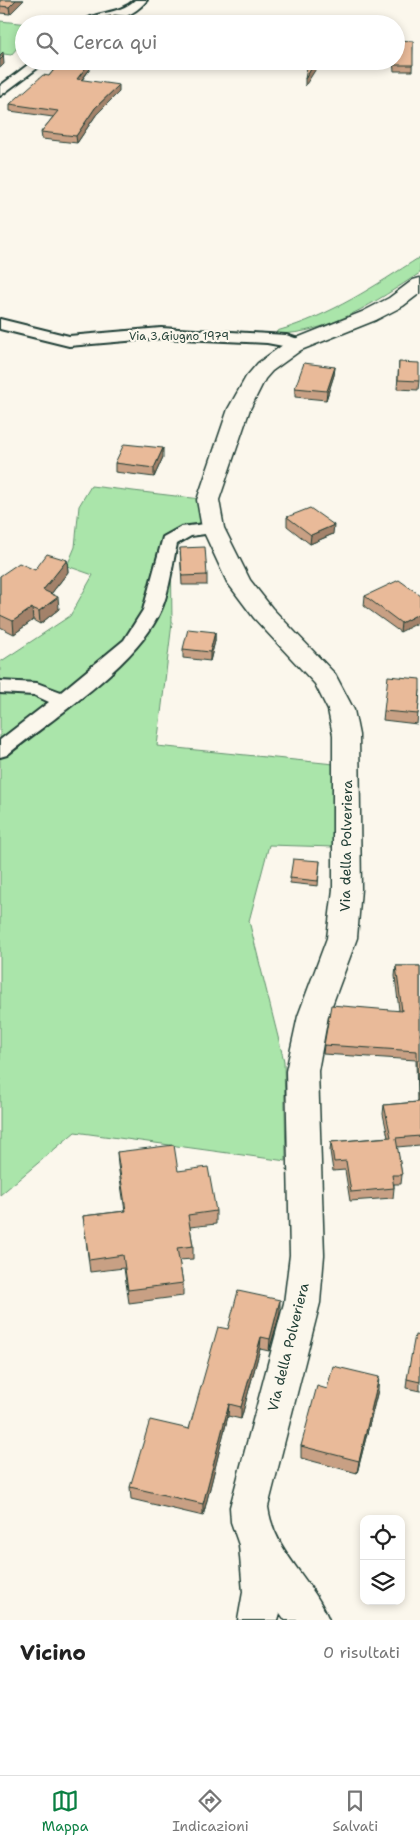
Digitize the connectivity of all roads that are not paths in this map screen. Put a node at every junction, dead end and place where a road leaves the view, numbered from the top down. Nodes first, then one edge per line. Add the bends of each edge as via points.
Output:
1 (141, 0) edge
2 (117, 15) edge
3 (29, 70) edge
4 (0, 92) edge
5 (420, 284) edge
6 (0, 324) edge
7 (299, 344) junction
8 (213, 528) junction
9 (0, 687) edge
10 (63, 700) junction
11 (0, 750) edge
12 (257, 1544) junction
13 (259, 1617) edge
14 (309, 1620) edge

1 - 2 street via 128,13
3 - 4 street
5 - 7 main road, Via della Polveriera via 369,316
6 - 7 street, Via 3 Giugno 1979 via 69,341 161,334 267,338
7 - 8 main road, Via della Polveriera via 266,367 239,409 210,492 208,508
8 - 10 street via 187,531 169,541 157,596 139,633 120,655
8 - 12 main road, Via della Polveriera via 231,570 248,595 316,667 332,689 344,722 347,748 346,889 342,938 313,1016 302,1071 306,1278 248,1508
9 - 10 street via 37,689
10 - 11 street
12 - 13 main road, Via della Polveriera via 263,1584
12 - 14 main road, Via della Polveriera

